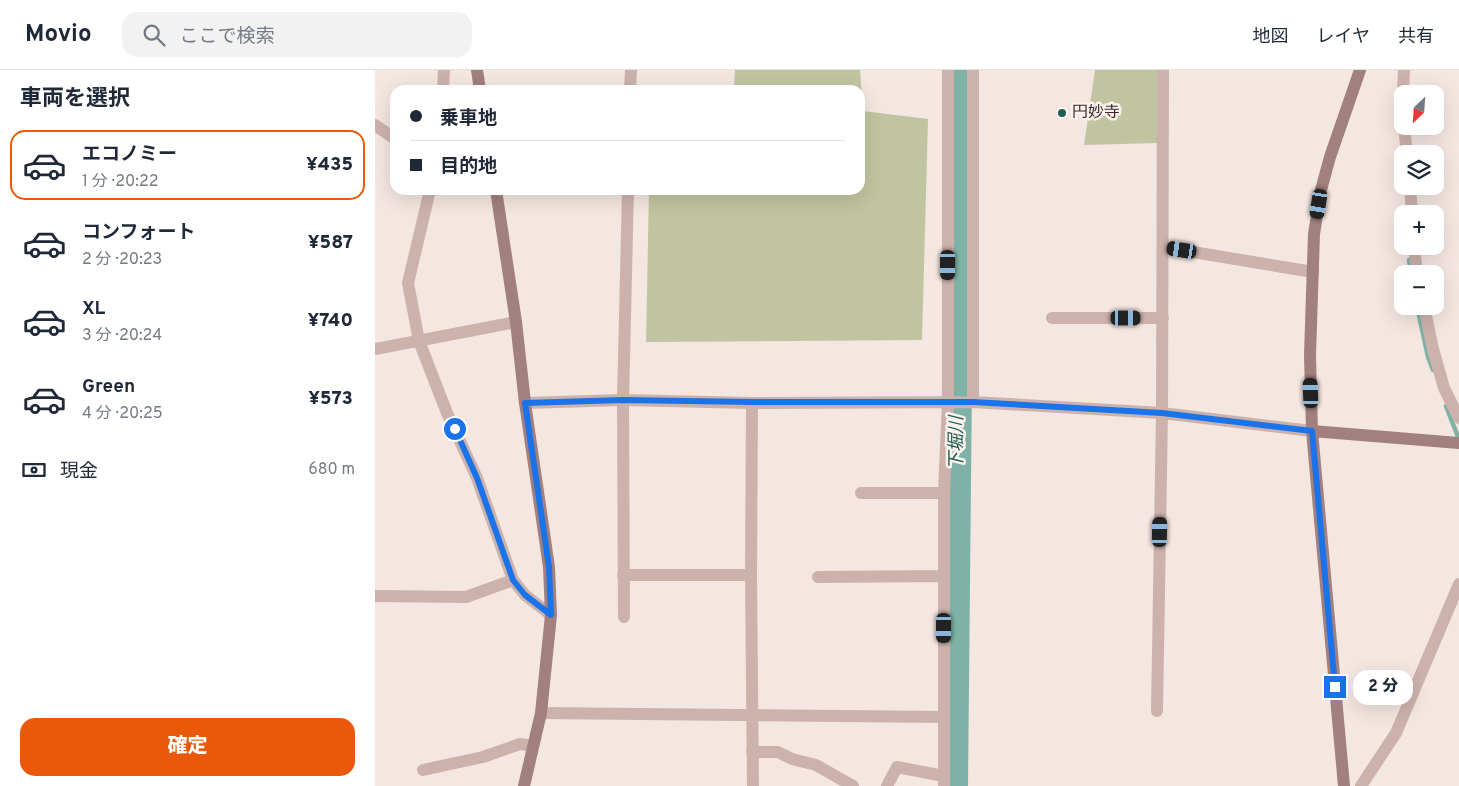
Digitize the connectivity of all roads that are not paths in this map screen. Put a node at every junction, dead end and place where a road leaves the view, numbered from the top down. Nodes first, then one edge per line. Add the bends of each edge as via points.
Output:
1 (445, 70) edge
2 (477, 70) edge
3 (631, 70) edge
4 (948, 70) edge
5 (973, 70) edge
6 (1163, 70) edge
7 (1360, 70) edge
8 (1404, 70) edge
9 (444, 85) edge
10 (479, 85) edge
11 (630, 85) edge
12 (1403, 85) edge
13 (375, 125) edge
14 (390, 136) edge
15 (429, 195) edge
16 (497, 195) edge
17 (628, 195) edge
18 (1163, 248) junction
19 (1313, 272) junction
20 (1426, 315) edge
21 (1052, 318) dead end
22 (1163, 318) junction
23 (516, 322) junction
24 (419, 341) junction
25 (375, 349) edge
26 (623, 400) junction
27 (948, 401) junction
28 (752, 402) junction
29 (972, 402) junction
30 (525, 403) junction
31 (1162, 413) junction
32 (1459, 418) edge
33 (1312, 431) junction
34 (1459, 443) edge
35 (861, 493) dead end
36 (944, 493) junction
37 (623, 575) junction
38 (751, 575) junction
39 (944, 576) junction
40 (817, 577) dead end
41 (513, 580) junction
42 (1459, 584) edge
43 (375, 596) edge
44 (551, 615) junction
45 (624, 617) dead end
46 (1157, 711) dead end
47 (541, 712) junction
48 (752, 714) junction
49 (944, 717) junction
50 (533, 746) junction
51 (753, 752) junction
52 (423, 770) dead end
53 (944, 781) edge
54 (524, 786) edge
55 (753, 786) edge
56 (853, 786) edge
57 (887, 786) edge
58 (1344, 786) edge
59 (1361, 786) edge

1 - 9 street
2 - 10 street
3 - 11 street
4 - 27 street
5 - 29 street
6 - 18 street
7 - 19 street via 1321,190 1314,234
8 - 12 street
13 - 14 street
15 - 24 street via 408,283
16 - 23 street
17 - 26 street
18 - 19 street
18 - 22 street
19 - 33 street
20 - 32 street via 1444,388
21 - 22 street
22 - 31 street
23 - 24 street
23 - 30 street
24 - 25 street
24 - 41 street via 477,478
26 - 28 street
26 - 30 street
26 - 37 street
27 - 28 street
27 - 29 street
27 - 36 street
28 - 38 street
29 - 31 street
30 - 44 street via 549,567
31 - 33 street
31 - 46 street
33 - 34 street
33 - 58 street
35 - 36 street
36 - 39 street
37 - 38 street
37 - 45 street
38 - 48 street
39 - 40 street
39 - 49 street
41 - 43 street via 466,597
41 - 44 street via 525,595
42 - 59 street via 1396,733
44 - 47 street
47 - 48 street
47 - 50 street
48 - 49 street
48 - 51 street
49 - 53 street
50 - 52 street via 520,744 483,757
50 - 54 street
51 - 55 street
51 - 56 street via 778,752 816,765
53 - 57 street via 897,767

